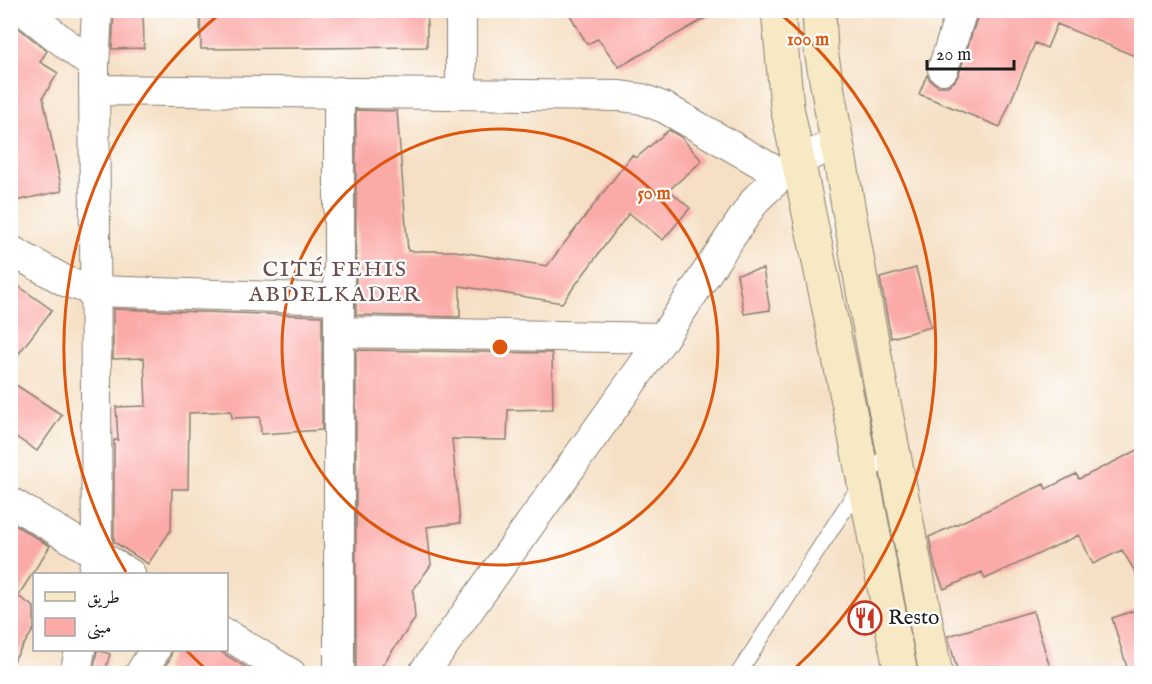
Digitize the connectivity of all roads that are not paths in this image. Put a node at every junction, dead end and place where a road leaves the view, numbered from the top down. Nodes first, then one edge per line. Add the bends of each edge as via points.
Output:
1 (23, 10) edge
2 (97, 10) edge
3 (461, 10) edge
4 (777, 10) edge
5 (819, 10) edge
6 (962, 10) edge
7 (943, 69) dead end
8 (94, 78) junction
9 (339, 92) junction
10 (461, 94) junction
11 (837, 144) junction
12 (790, 167) junction
13 (10, 250) edge
14 (96, 291) junction
15 (339, 299) junction
16 (339, 332) junction
17 (663, 338) junction
18 (893, 447) junction
19 (864, 479) junction
20 (10, 502) edge
21 (95, 564) edge
22 (126, 573) edge
23 (228, 635) edge
24 (80, 651) edge
25 (154, 651) edge
26 (75, 674) edge
27 (140, 674) edge
28 (291, 674) edge
29 (339, 674) edge
30 (423, 674) edge
31 (738, 674) edge
32 (901, 674) edge
33 (936, 674) edge

1 - 8 street
2 - 8 street
3 - 10 street
4 - 12 street
5 - 11 street via 821,51
6 - 7 street
8 - 9 street
8 - 14 street
9 - 10 street
9 - 15 street
10 - 12 street via 642,99
11 - 12 street
11 - 18 street
12 - 17 street via 756,199
12 - 19 street
13 - 14 street via 68,282
14 - 15 street
14 - 21 street
15 - 16 street
16 - 17 street
16 - 29 street
17 - 30 street
18 - 19 lane
18 - 33 street
19 - 31 lane
19 - 32 street
20 - 21 street
21 - 22 street
23 - 28 street
24 - 26 street
25 - 27 street

